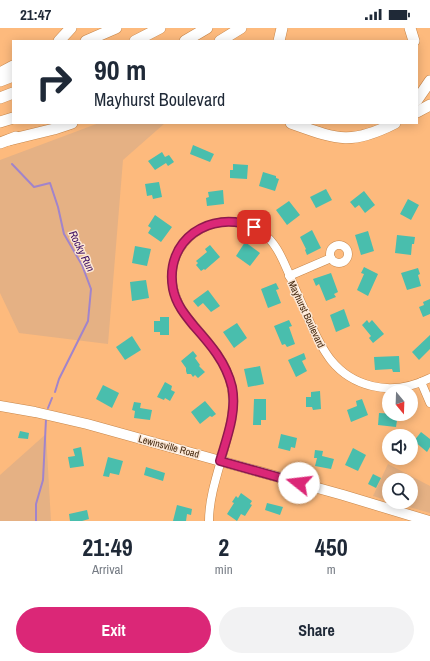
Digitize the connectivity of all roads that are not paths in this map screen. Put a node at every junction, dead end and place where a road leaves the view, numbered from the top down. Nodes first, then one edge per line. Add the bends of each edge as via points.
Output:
1 (71, 28) edge
2 (116, 28) edge
3 (160, 28) edge
4 (207, 28) edge
5 (241, 28) edge
6 (282, 28) edge
7 (410, 28) edge
8 (103, 34) junction
9 (60, 40) edge
10 (88, 40) edge
11 (93, 40) edge
12 (137, 40) edge
13 (186, 40) edge
14 (222, 40) edge
15 (279, 40) edge
16 (414, 40) edge
17 (12, 67) edge
18 (0, 73) edge
19 (12, 76) edge
20 (0, 81) edge
21 (430, 81) edge
22 (12, 93) edge
23 (0, 98) edge
24 (418, 99) edge
25 (430, 105) edge
26 (418, 111) edge
27 (12, 118) edge
28 (0, 122) edge
29 (49, 124) edge
30 (69, 124) edge
31 (294, 124) edge
32 (394, 124) edge
33 (5, 141) edge
34 (331, 258) dead end
35 (289, 276) junction
36 (430, 378) edge
37 (421, 382) junction
38 (430, 403) edge
39 (0, 406) edge
40 (220, 461) junction
41 (209, 521) edge
42 (429, 521) edge

1 - 9 highway
2 - 8 highway
3 - 12 highway
4 - 13 highway
5 - 14 highway
6 - 15 highway
7 - 16 highway
8 - 10 highway
8 - 11 highway
17 - 18 highway
19 - 20 highway
21 - 24 highway
22 - 23 highway
25 - 26 highway
27 - 28 highway
29 - 33 highway
30 - 33 highway
31 - 32 highway via 322,134 349,138 366,136
34 - 35 street, Mayhurst Boulevard
35 - 37 street, Mayhurst Boulevard via 320,345 341,371 376,387 397,388
35 - 40 street, Mayhurst Boulevard via 279,252 269,238 254,227 237,222 218,222 200,228 187,240 177,255 172,277 177,301 219,356 232,388 233,411
36 - 37 street, Mayhurst Boulevard
37 - 38 street
39 - 40 main road, Lewinsville Road via 87,424
40 - 41 street, Mayhurst Boulevard via 213,488
40 - 42 main road, Lewinsville Road

